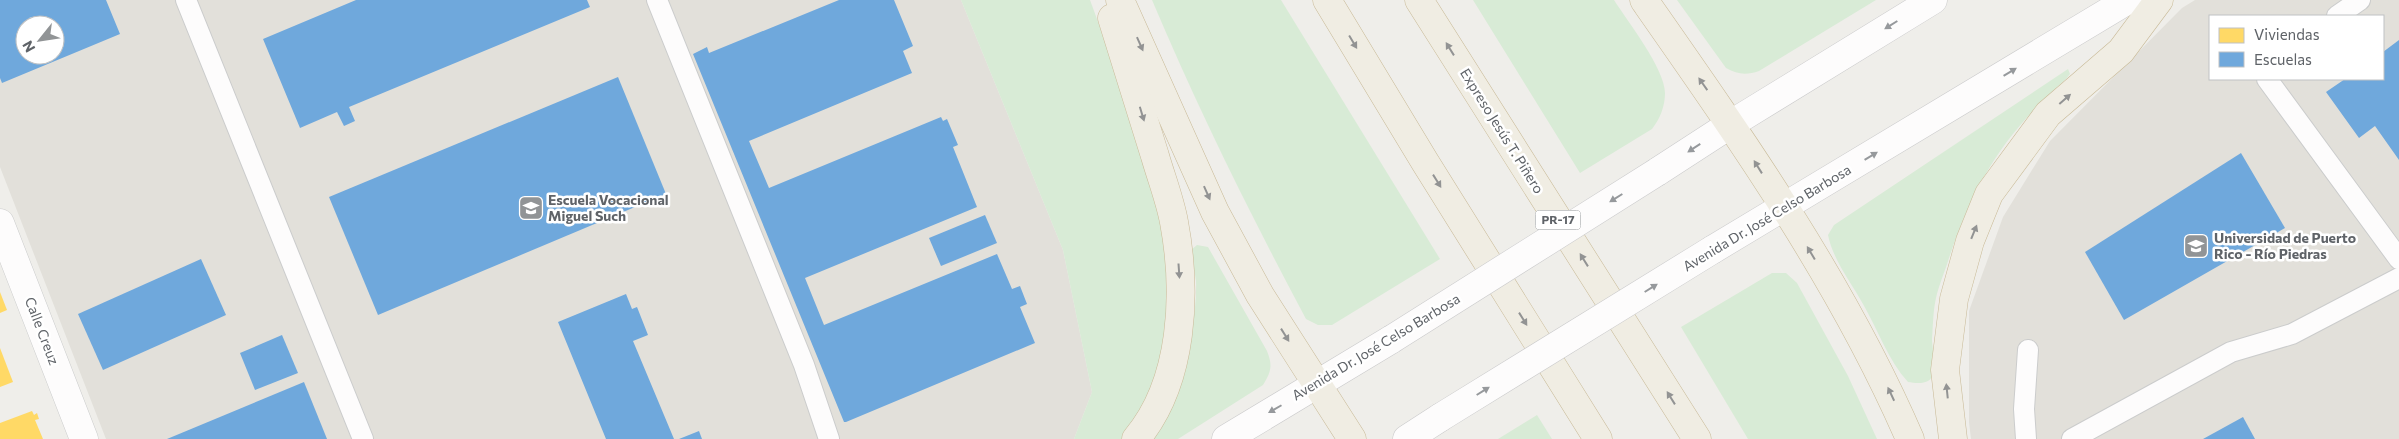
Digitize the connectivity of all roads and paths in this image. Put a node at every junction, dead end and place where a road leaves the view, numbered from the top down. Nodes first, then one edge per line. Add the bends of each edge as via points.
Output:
1 (186, 0) edge
2 (657, 0) edge
3 (1107, 0) edge
4 (1120, 0) edge
5 (1327, 0) edge
6 (1419, 0) edge
7 (1644, 0) edge
8 (1933, 0) edge
9 (2128, 0) edge
10 (2159, 0) edge
11 (2360, 0) edge
12 (2338, 15) edge
13 (2268, 80) edge
14 (1731, 124) junction
15 (1784, 208) junction
16 (0, 223) edge
17 (2399, 259) edge
18 (2399, 278) edge
19 (2028, 350) dead end
20 (1317, 385) junction
21 (84, 439) edge
22 (363, 439) edge
23 (829, 439) edge
24 (1136, 439) edge
25 (1226, 439) edge
26 (1352, 439) edge
27 (1407, 439) edge
28 (1598, 439) edge
29 (1697, 439) edge
30 (1910, 439) edge
31 (1953, 439) edge
32 (2026, 439) edge
33 (2072, 439) edge

1 - 22 lane
2 - 23 lane via 804,365
3 -> 24 highway via 1174,221 1180,275 1174,360 1162,398
4 -> 20 highway via 1215,212 1260,295
5 -> 28 highway
29 -> 6 highway, Expreso Jesús T. Piñero / PR-17
14 -> 7 highway
8 -> 14 main road, Avenida Dr. José Celso Barbosa
15 -> 9 main road, Avenida Dr. José Celso Barbosa
31 -> 10 highway via 1945,370 1954,299 1970,241 1989,194 2048,114 2121,50
11 - 12 lane
13 - 17 lane
15 -> 14 highway
14 -> 20 main road, Avenida Dr. José Celso Barbosa, bridge
27 -> 15 main road, Avenida Dr. José Celso Barbosa, bridge
30 -> 15 highway via 1889,390 1844,307
16 - 21 main road, Calle Creuz
18 - 33 lane via 2292,334 2231,352
19 - 32 lane via 2024,409
20 -> 25 main road, Avenida Dr. José Celso Barbosa
20 - 26 highway

